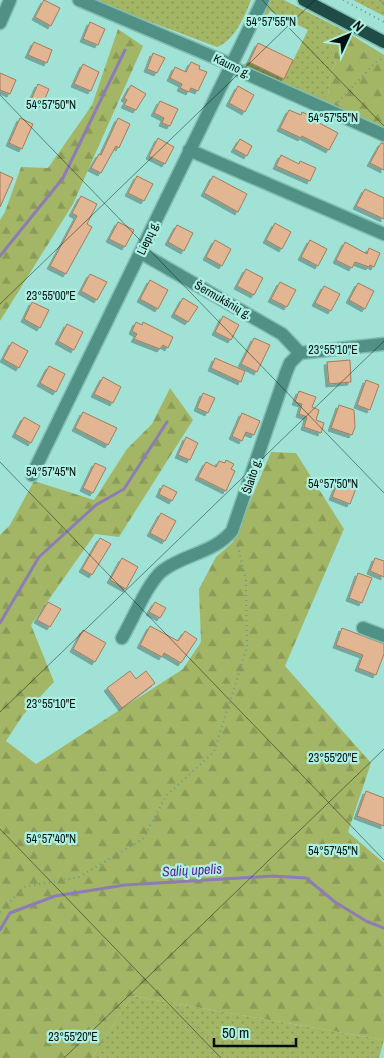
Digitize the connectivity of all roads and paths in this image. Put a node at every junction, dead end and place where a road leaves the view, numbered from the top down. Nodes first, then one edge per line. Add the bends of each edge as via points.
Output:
1 (10, 0) edge
2 (79, 0) edge
3 (262, 0) edge
4 (304, 0) edge
5 (343, 0) edge
6 (380, 0) edge
7 (384, 5) edge
8 (384, 22) edge
9 (0, 23) edge
10 (384, 42) edge
11 (384, 58) edge
12 (230, 64) junction
13 (330, 111) junction
14 (384, 135) edge
15 (189, 150) junction
16 (384, 234) edge
17 (141, 253) junction
18 (384, 344) edge
19 (300, 353) junction
20 (32, 475) dead end
21 (232, 531) junction
22 (362, 628) dead end
23 (384, 636) edge
24 (122, 638) dead end
25 (0, 912) edge

1 - 9 street
2 - 12 street, Kauno g.
3 - 12 street, Liepų g.
4 - 10 main road
5 - 8 path
6 - 7 path
11 - 13 path via 376,61
12 - 13 street, Kauno g.
12 - 15 street, Liepų g.
13 - 14 street, Kauno g.
15 - 16 street
15 - 17 street, Liepų g.
17 - 19 street, Šermukšnių g. via 282,334
17 - 20 street, Liepų g.
18 - 19 street
19 - 21 street, Šlaito g. via 294,357 286,374
21 - 24 street, Šlaito g. via 225,540 162,572
21 - 25 path via 246,580 247,647 214,752 166,796 143,839 79,877 24,887
22 - 23 street

